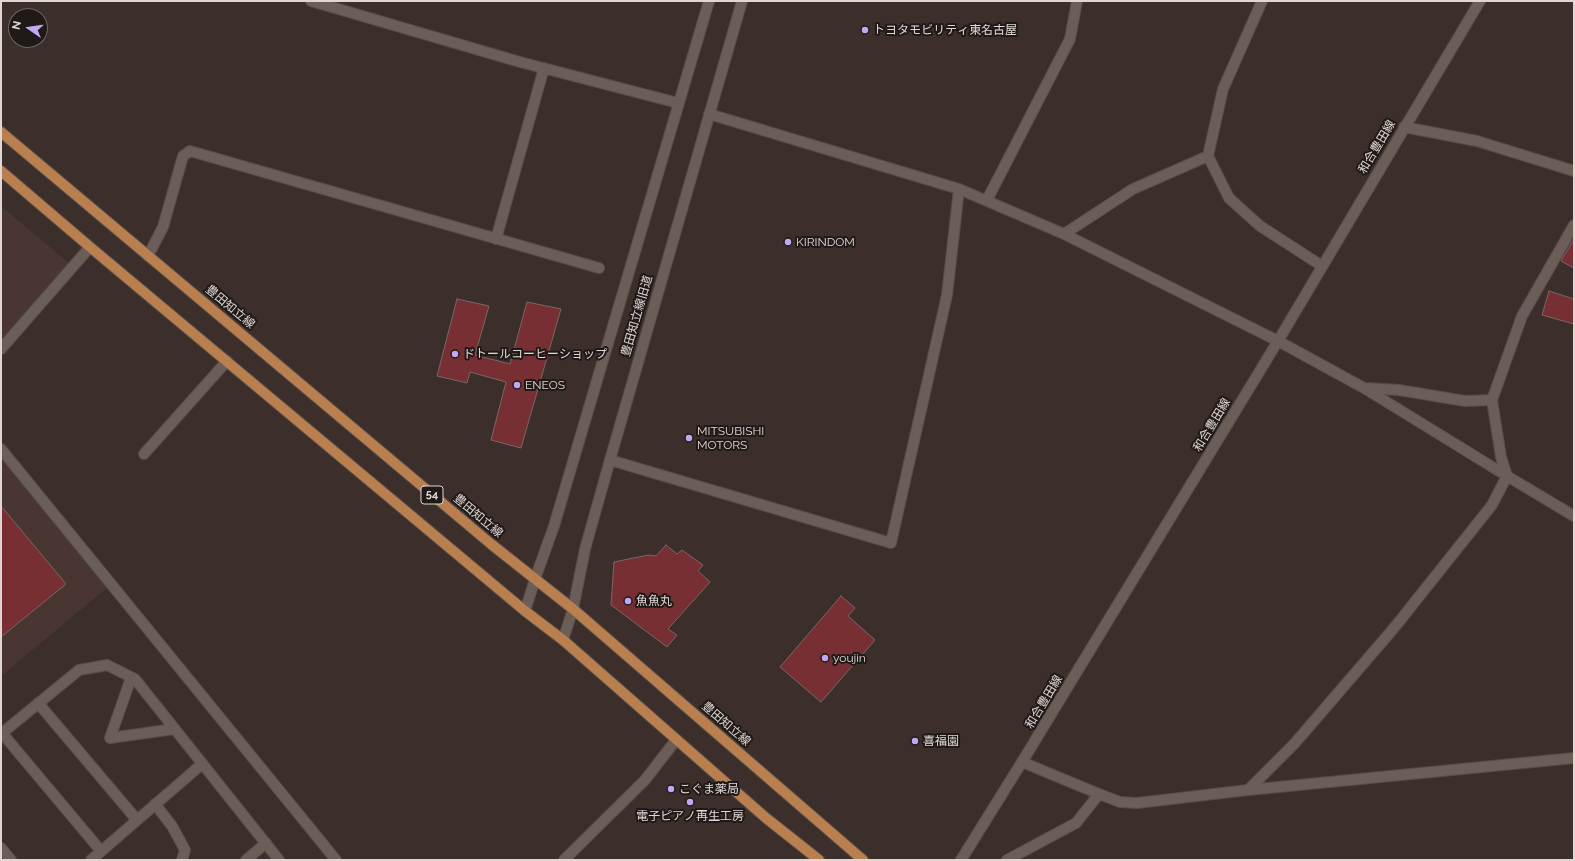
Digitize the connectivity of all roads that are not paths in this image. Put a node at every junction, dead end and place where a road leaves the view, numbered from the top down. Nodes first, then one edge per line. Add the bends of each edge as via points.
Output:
1 (311, 1) edge
2 (708, 1) edge
3 (742, 1) edge
4 (1077, 1) edge
5 (1262, 1) edge
6 (1480, 1) edge
7 (544, 68) junction
8 (678, 104) junction
9 (710, 114) junction
10 (1404, 127) junction
11 (1, 132) edge
12 (1208, 156) junction
13 (1, 171) edge
14 (1574, 171) edge
15 (959, 189) junction
16 (987, 200) junction
17 (1574, 225) edge
18 (1064, 234) junction
19 (496, 239) junction
20 (90, 247) junction
21 (148, 256) junction
22 (1322, 266) junction
23 (599, 268) dead end
24 (1278, 341) junction
25 (1, 349) edge
26 (227, 361) junction
27 (1364, 388) junction
28 (1492, 400) junction
29 (1, 449) edge
30 (144, 454) dead end
31 (610, 460) junction
32 (1506, 476) junction
33 (1574, 516) edge
34 (534, 579) junction
35 (573, 609) junction
36 (525, 611) junction
37 (563, 640) junction
38 (131, 678) junction
39 (38, 704) junction
40 (174, 729) junction
41 (1, 734) edge
42 (676, 740) junction
43 (1574, 758) edge
44 (1022, 762) junction
45 (202, 764) junction
46 (1248, 790) junction
47 (1099, 794) junction
48 (154, 804) junction
49 (137, 820) junction
50 (266, 843) junction
51 (1, 848) edge
52 (101, 851) junction
53 (11, 860) edge
54 (91, 860) edge
55 (182, 860) edge
56 (246, 860) edge
57 (279, 860) edge
58 (336, 860) edge
59 (564, 860) edge
60 (819, 860) edge
61 (863, 860) edge
62 (961, 860) edge
63 (1007, 860) edge

1 - 7 street
2 - 8 street, 豊田知立線旧道
3 - 9 street, 豊田知立線旧道
4 - 16 street via 1070,39
5 - 12 street via 1223,89
6 - 10 street, 和合豊田線
7 - 8 street
7 - 19 street
8 - 34 street, 豊田知立線旧道 via 554,526
9 - 15 street
9 - 31 street, 豊田知立線旧道
10 - 14 street via 1477,141
10 - 22 street, 和合豊田線
11 - 21 main road, 豊田知立線 / 54
12 - 18 street via 1133,189
12 - 22 street via 1229,198 1260,226
13 - 20 main road, 54
15 - 16 street
15 - 31 street via 947,294 891,543
16 - 18 street
17 - 28 street via 1522,316
18 - 24 street
19 - 21 street via 190,151 183,156 163,227
19 - 23 street
20 - 25 street
20 - 26 main road, 54
21 - 34 main road, 豊田知立線 / 54
22 - 24 street, 和合豊田線
24 - 27 street
24 - 44 street, 和合豊田線
26 - 30 street
26 - 36 main road, 54
27 - 28 street via 1399,390 1465,401
27 - 32 street
28 - 32 street
29 - 58 street
31 - 35 street, 豊田知立線旧道 via 585,549
32 - 33 street
32 - 46 street via 1492,505 1394,628 1295,743
34 - 35 main road, 豊田知立線 / 54
34 - 36 street, 豊田知立線旧道
35 - 37 street, 豊田知立線旧道
35 - 61 main road, 豊田知立線 / 54
36 - 37 main road, 54
37 - 42 main road, 54
38 - 39 street via 107,665 79,670
38 - 40 street
38 - 40 street via 110,738
39 - 41 street
39 - 49 street
40 - 45 street
41 - 52 street
42 - 59 street via 645,780
42 - 60 main road, 54
43 - 46 street
44 - 47 street
44 - 62 street, 和合豊田線
45 - 48 street
45 - 50 street
46 - 47 street via 1137,803 1120,802
47 - 63 street via 1076,823
48 - 49 street
48 - 55 street via 172,826 185,850
49 - 52 street
50 - 56 street
50 - 57 street
51 - 53 street
52 - 54 street

